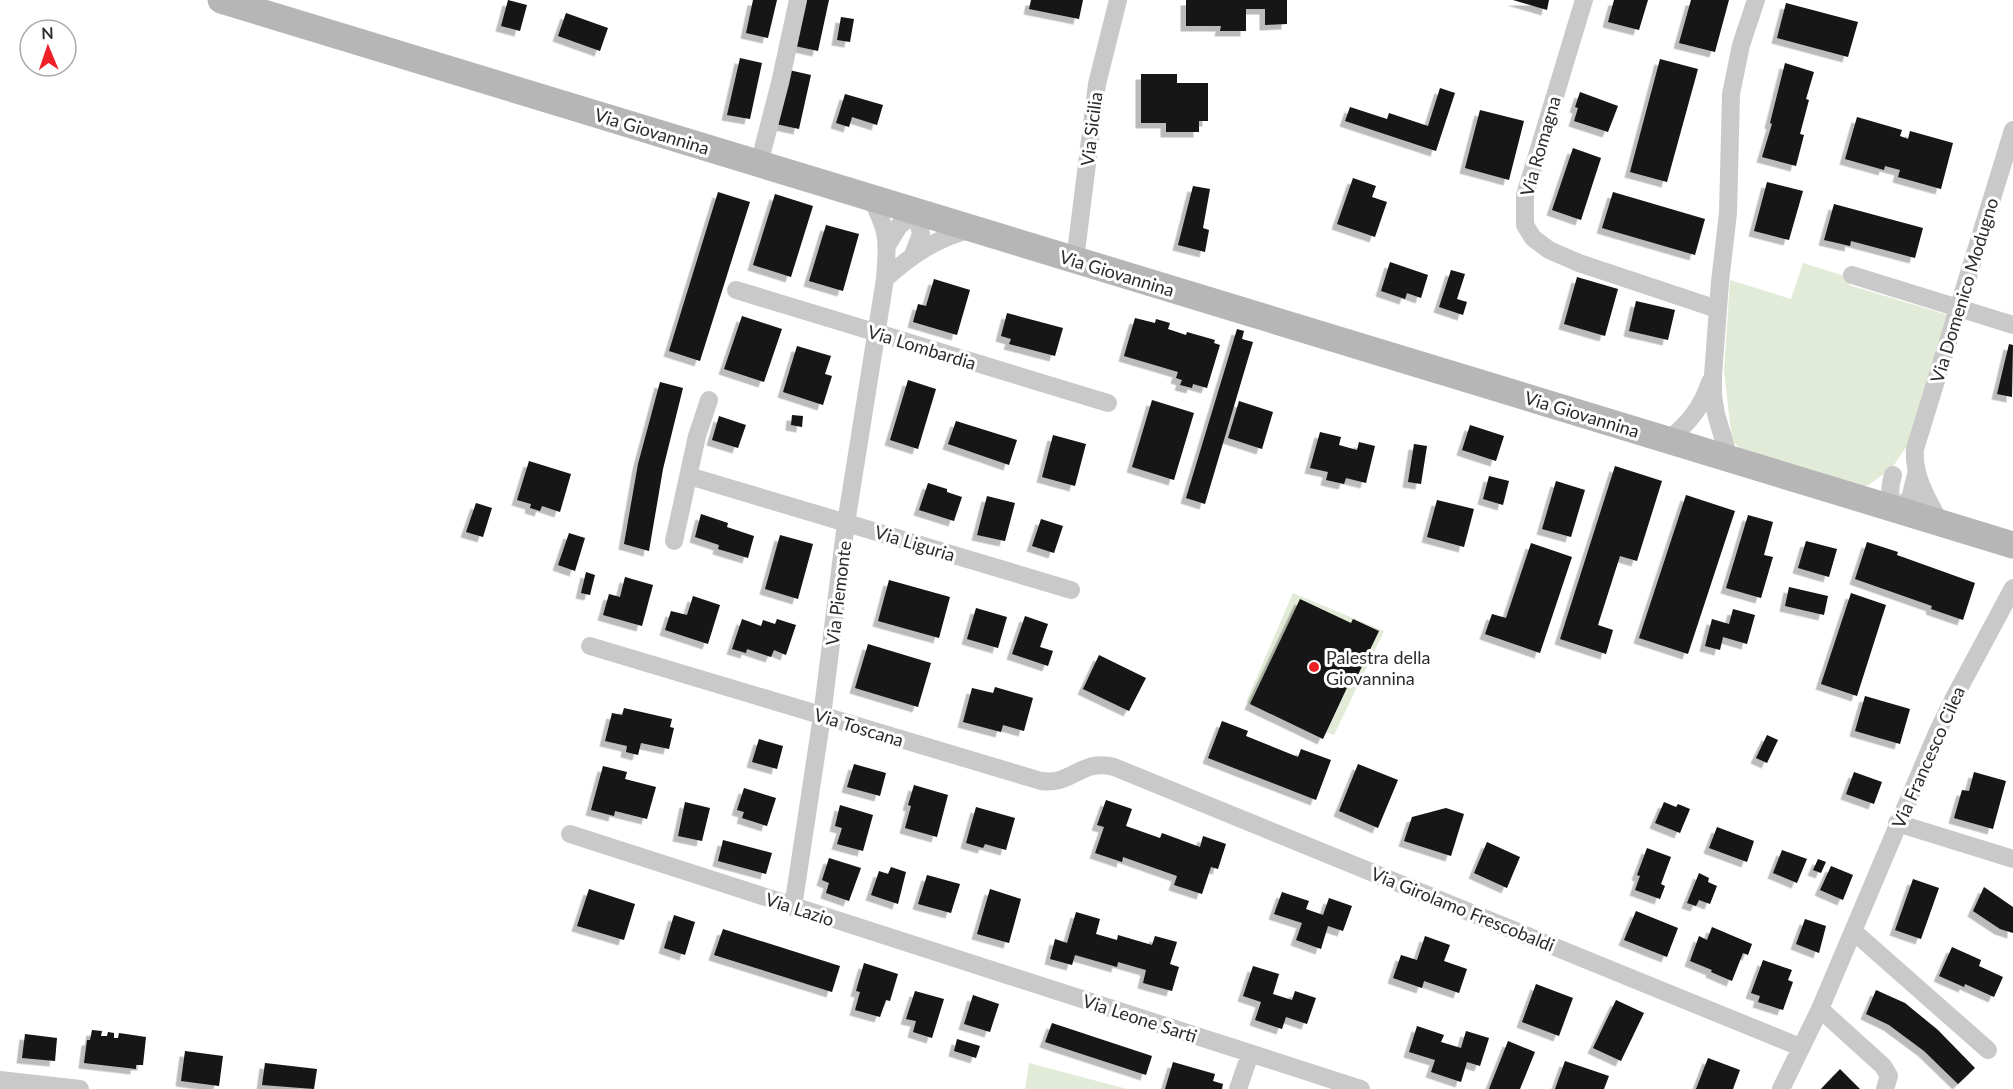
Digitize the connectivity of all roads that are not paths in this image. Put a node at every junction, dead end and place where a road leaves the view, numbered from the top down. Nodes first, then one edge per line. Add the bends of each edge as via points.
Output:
1 (221, 0) edge
2 (798, 0) edge
3 (1118, 0) edge
4 (1584, 0) edge
5 (1756, 0) edge
6 (2013, 130) edge
7 (759, 164) junction
8 (871, 198) junction
9 (916, 212) junction
10 (973, 229) junction
11 (888, 244) junction
12 (913, 255) junction
13 (1075, 260) junction
14 (1852, 275) dead end
15 (885, 279) junction
16 (736, 290) dead end
17 (1959, 308) junction
18 (1717, 309) junction
19 (2013, 325) edge
20 (877, 333) junction
21 (709, 400) dead end
22 (1108, 403) dead end
23 (1706, 407) junction
24 (1668, 440) junction
25 (1915, 449) junction
26 (1700, 450) junction
27 (1729, 458) junction
28 (1916, 474) junction
29 (1893, 475) junction
30 (689, 476) junction
31 (1858, 497) junction
32 (1896, 509) junction
33 (1940, 522) junction
34 (846, 523) junction
35 (674, 541) dead end
36 (2013, 545) edge
37 (2013, 588) edge
38 (1071, 590) dead end
39 (590, 646) dead end
40 (822, 716) junction
41 (1126, 771) joint
42 (1898, 823) junction
43 (570, 834) dead end
44 (2013, 859) edge
45 (793, 906) junction
46 (1853, 931) junction
47 (1030, 983) joint
48 (1820, 1009) junction
49 (1800, 1047) junction
50 (1988, 1050) dead end
51 (1250, 1053) junction
52 (0, 1080) edge
53 (80, 1089) edge
54 (1238, 1089) edge
55 (1362, 1089) edge
56 (1780, 1089) edge
57 (1885, 1089) edge

1 - 7 street, Via Giovannina
2 - 7 street
3 - 13 street, Via Sicilia via 1097,84
4 - 18 street, Via Romagna via 1525,195 1528,232 1540,244 1568,259
5 - 18 street via 1731,94 1729,190
6 - 17 street, Via Domenico Modugno
7 - 8 street, Via Giovannina
8 - 9 street, Via Giovannina
8 - 11 street, Via Piemonte
9 - 10 street, Via Giovannina
9 - 11 street via 899,226
9 - 12 street via 921,234
10 - 12 street via 943,238
10 - 13 street, Via Giovannina
11 - 15 street, Via Piemonte
12 - 15 street
13 - 24 street, Via Giovannina
14 - 17 street
15 - 20 street, Via Piemonte
16 - 20 street, Via Lombardia
17 - 19 street
17 - 25 street, Via Domenico Modugno
18 - 23 street via 1713,375 1705,397
20 - 22 street, Via Lombardia
20 - 34 street, Via Piemonte
21 - 30 street
23 - 24 street
23 - 26 street via 1711,433
23 - 27 street
24 - 26 street, Via Giovannina
25 - 28 street, Via Domenico Modugno
25 - 29 street, Via Domenico Modugno via 1904,467
26 - 27 street, Via Giovannina
27 - 31 street, Via Giovannina
28 - 32 street, Via Domenico Modugno via 1910,499
28 - 33 street, Via Domenico Modugno
29 - 31 street, Via Domenico Modugno
29 - 32 street via 1889,487
30 - 34 street, Via Liguria
30 - 35 street
31 - 32 street, Via Giovannina
32 - 33 street, Via Giovannina
33 - 36 street, Via Giovannina
34 - 38 street, Via Liguria
34 - 40 street, Via Piemonte
37 - 42 street, Via Francesco Cilea via 1954,696
39 - 40 street, Via Toscana
40 - 41 street, Via Toscana via 1041,781 1061,781 1100,764
40 - 45 street, Via Piemonte
41 - 49 street, Via Girolamo Frescobaldi
42 - 44 street
42 - 46 street, Via Francesco Cilea
43 - 45 street, Via Lazio
45 - 47 street, Via Lazio
46 - 48 street, Via Francesco Cilea
46 - 50 street
47 - 51 street, Via Leone Sarti
48 - 49 street, Via Francesco Cilea
48 - 57 street via 1883,1066 1889,1076
49 - 56 street, Via Francesco Cilea
51 - 54 street
51 - 55 street, Via Leone Sarti
52 - 53 street

